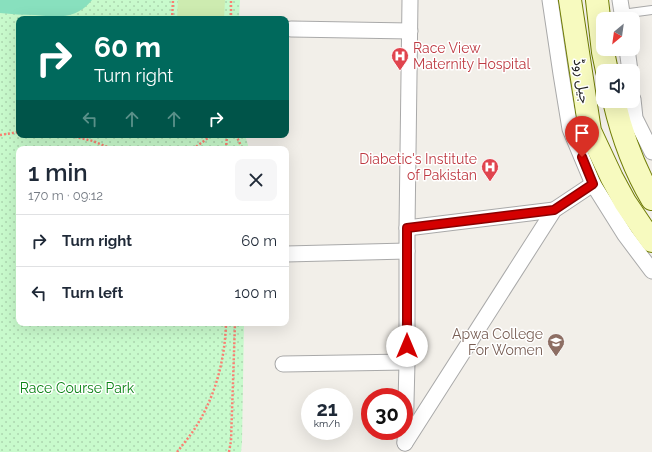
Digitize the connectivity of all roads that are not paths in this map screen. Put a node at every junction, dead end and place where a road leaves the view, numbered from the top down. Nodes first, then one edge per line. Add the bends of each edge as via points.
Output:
1 (410, 0) edge
2 (550, 0) edge
3 (570, 0) edge
4 (597, 0) edge
5 (652, 10) edge
6 (622, 11) edge
7 (291, 29) dead end
8 (410, 31) junction
9 (606, 64) edge
10 (616, 108) edge
11 (634, 108) edge
12 (652, 152) edge
13 (593, 184) junction
14 (652, 199) edge
15 (554, 210) junction
16 (407, 228) junction
17 (652, 241) edge
18 (407, 251) junction
19 (289, 254) edge
20 (652, 272) edge
21 (407, 362) junction
22 (283, 364) dead end

1 - 8 street
2 - 13 street via 570,129
3 - 17 main road, جیل روڈ via 590,131 625,202
4 - 9 main road, جیل روڈ
5 - 6 lane
7 - 8 street
8 - 16 street
10 - 14 main road, جیل روڈ via 632,158
11 - 12 street via 635,118
13 - 15 street
13 - 20 street
15 - 16 street
15 - 21 street via 404,443
16 - 18 street
18 - 19 street
18 - 21 street
21 - 22 street

